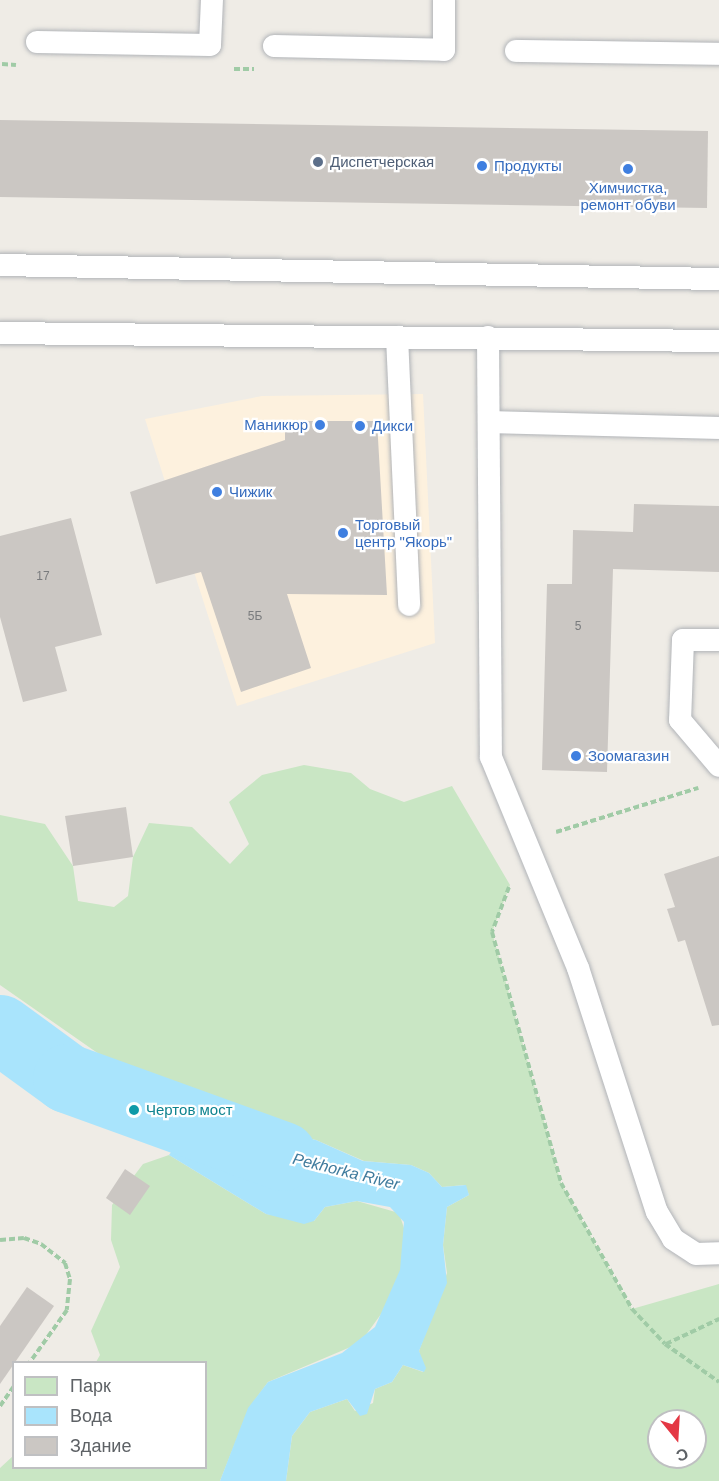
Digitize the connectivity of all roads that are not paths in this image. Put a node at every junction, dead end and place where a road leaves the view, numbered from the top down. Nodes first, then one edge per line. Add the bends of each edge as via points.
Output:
1 (212, 0) edge
2 (444, 0) edge
3 (36, 42) dead end
4 (273, 46) dead end
5 (516, 51) dead end
6 (719, 54) edge
7 (0, 265) edge
8 (719, 279) edge
9 (0, 333) edge
10 (397, 337) junction
11 (488, 337) junction
12 (719, 341) edge
13 (489, 422) junction
14 (719, 428) edge
15 (409, 605) dead end
16 (719, 640) edge
17 (719, 766) edge
18 (719, 1253) edge

1 - 3 lane via 210,45
2 - 4 lane via 444,50
5 - 6 lane
7 - 8 lane
9 - 10 lane
10 - 11 lane
10 - 15 lane
11 - 12 lane
11 - 13 lane
13 - 14 lane
13 - 18 lane via 491,757 578,968 657,1212 672,1239 696,1254
16 - 17 lane via 682,640 680,720

